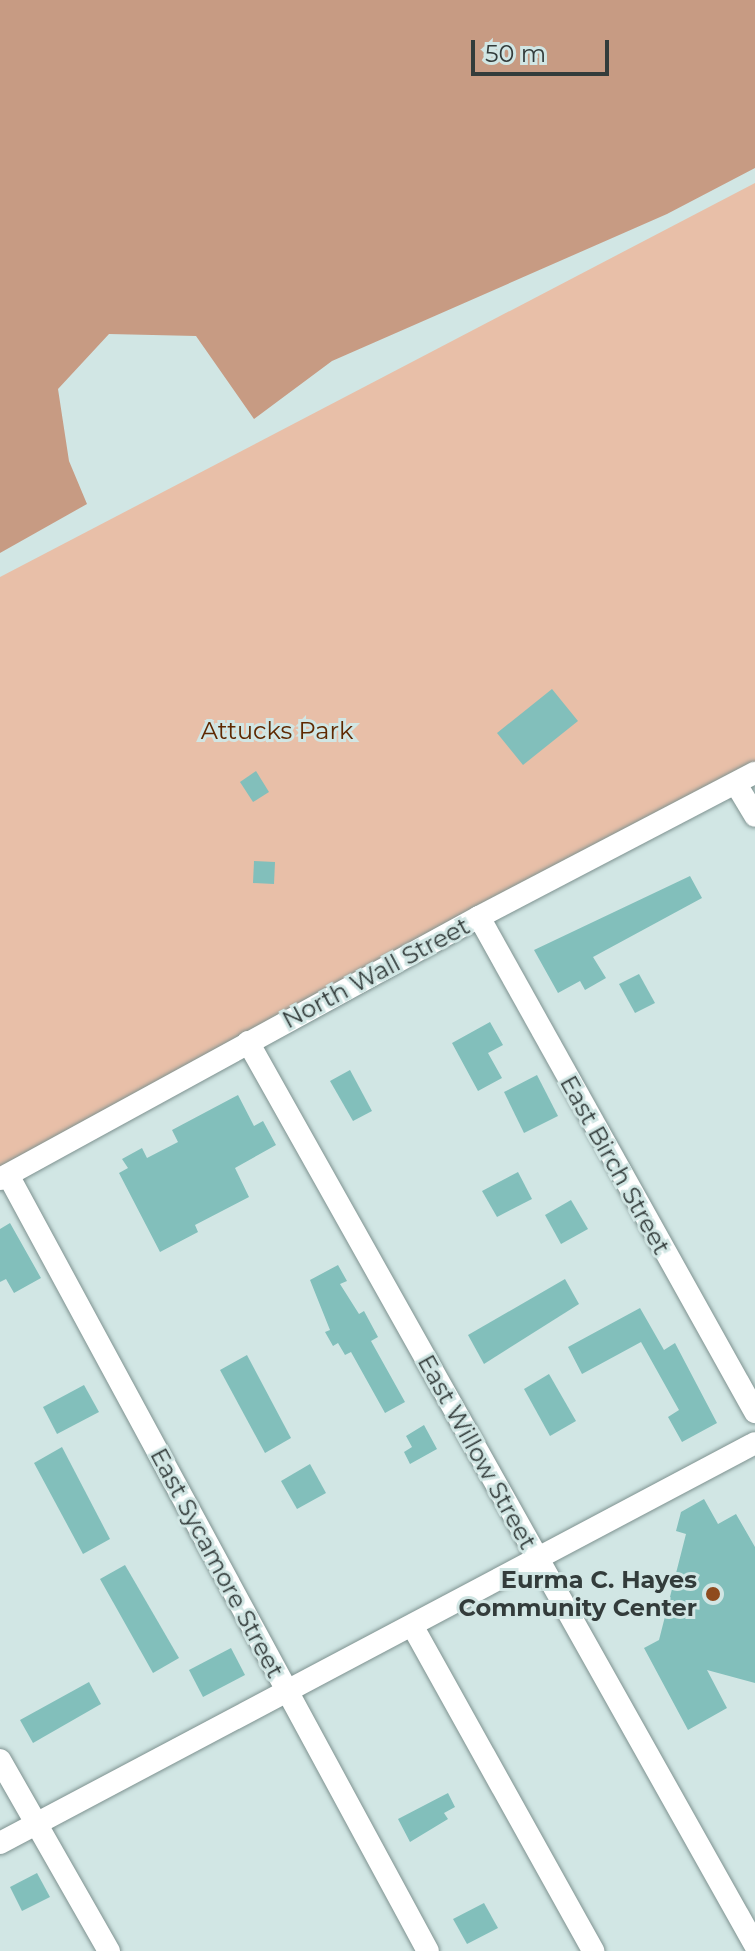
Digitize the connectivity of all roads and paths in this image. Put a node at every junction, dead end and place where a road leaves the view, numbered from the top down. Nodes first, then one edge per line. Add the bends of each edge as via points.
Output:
1 (746, 779) edge
2 (755, 816) edge
3 (479, 917) junction
4 (248, 1042) junction
5 (4, 1177) edge
6 (755, 1412) edge
7 (755, 1443) edge
8 (538, 1561) junction
9 (413, 1627) junction
10 (286, 1693) junction
11 (0, 1760) edge
12 (37, 1822) junction
13 (0, 1843) edge
14 (755, 1945) edge
15 (109, 1951) edge
16 (428, 1951) edge
17 (593, 1951) edge

1 - 2 street
1 - 3 street, North Wall Street
3 - 4 street, North Wall Street
3 - 6 street, East Birch Street
4 - 5 street, North Wall Street
4 - 8 street, East Willow Street
5 - 10 street, East Sycamore Street
7 - 8 street
8 - 9 street
8 - 14 street, East Willow Street
9 - 10 street
9 - 17 street
10 - 12 street
10 - 16 street, East Sycamore Street
11 - 12 street
12 - 13 street
12 - 15 street

